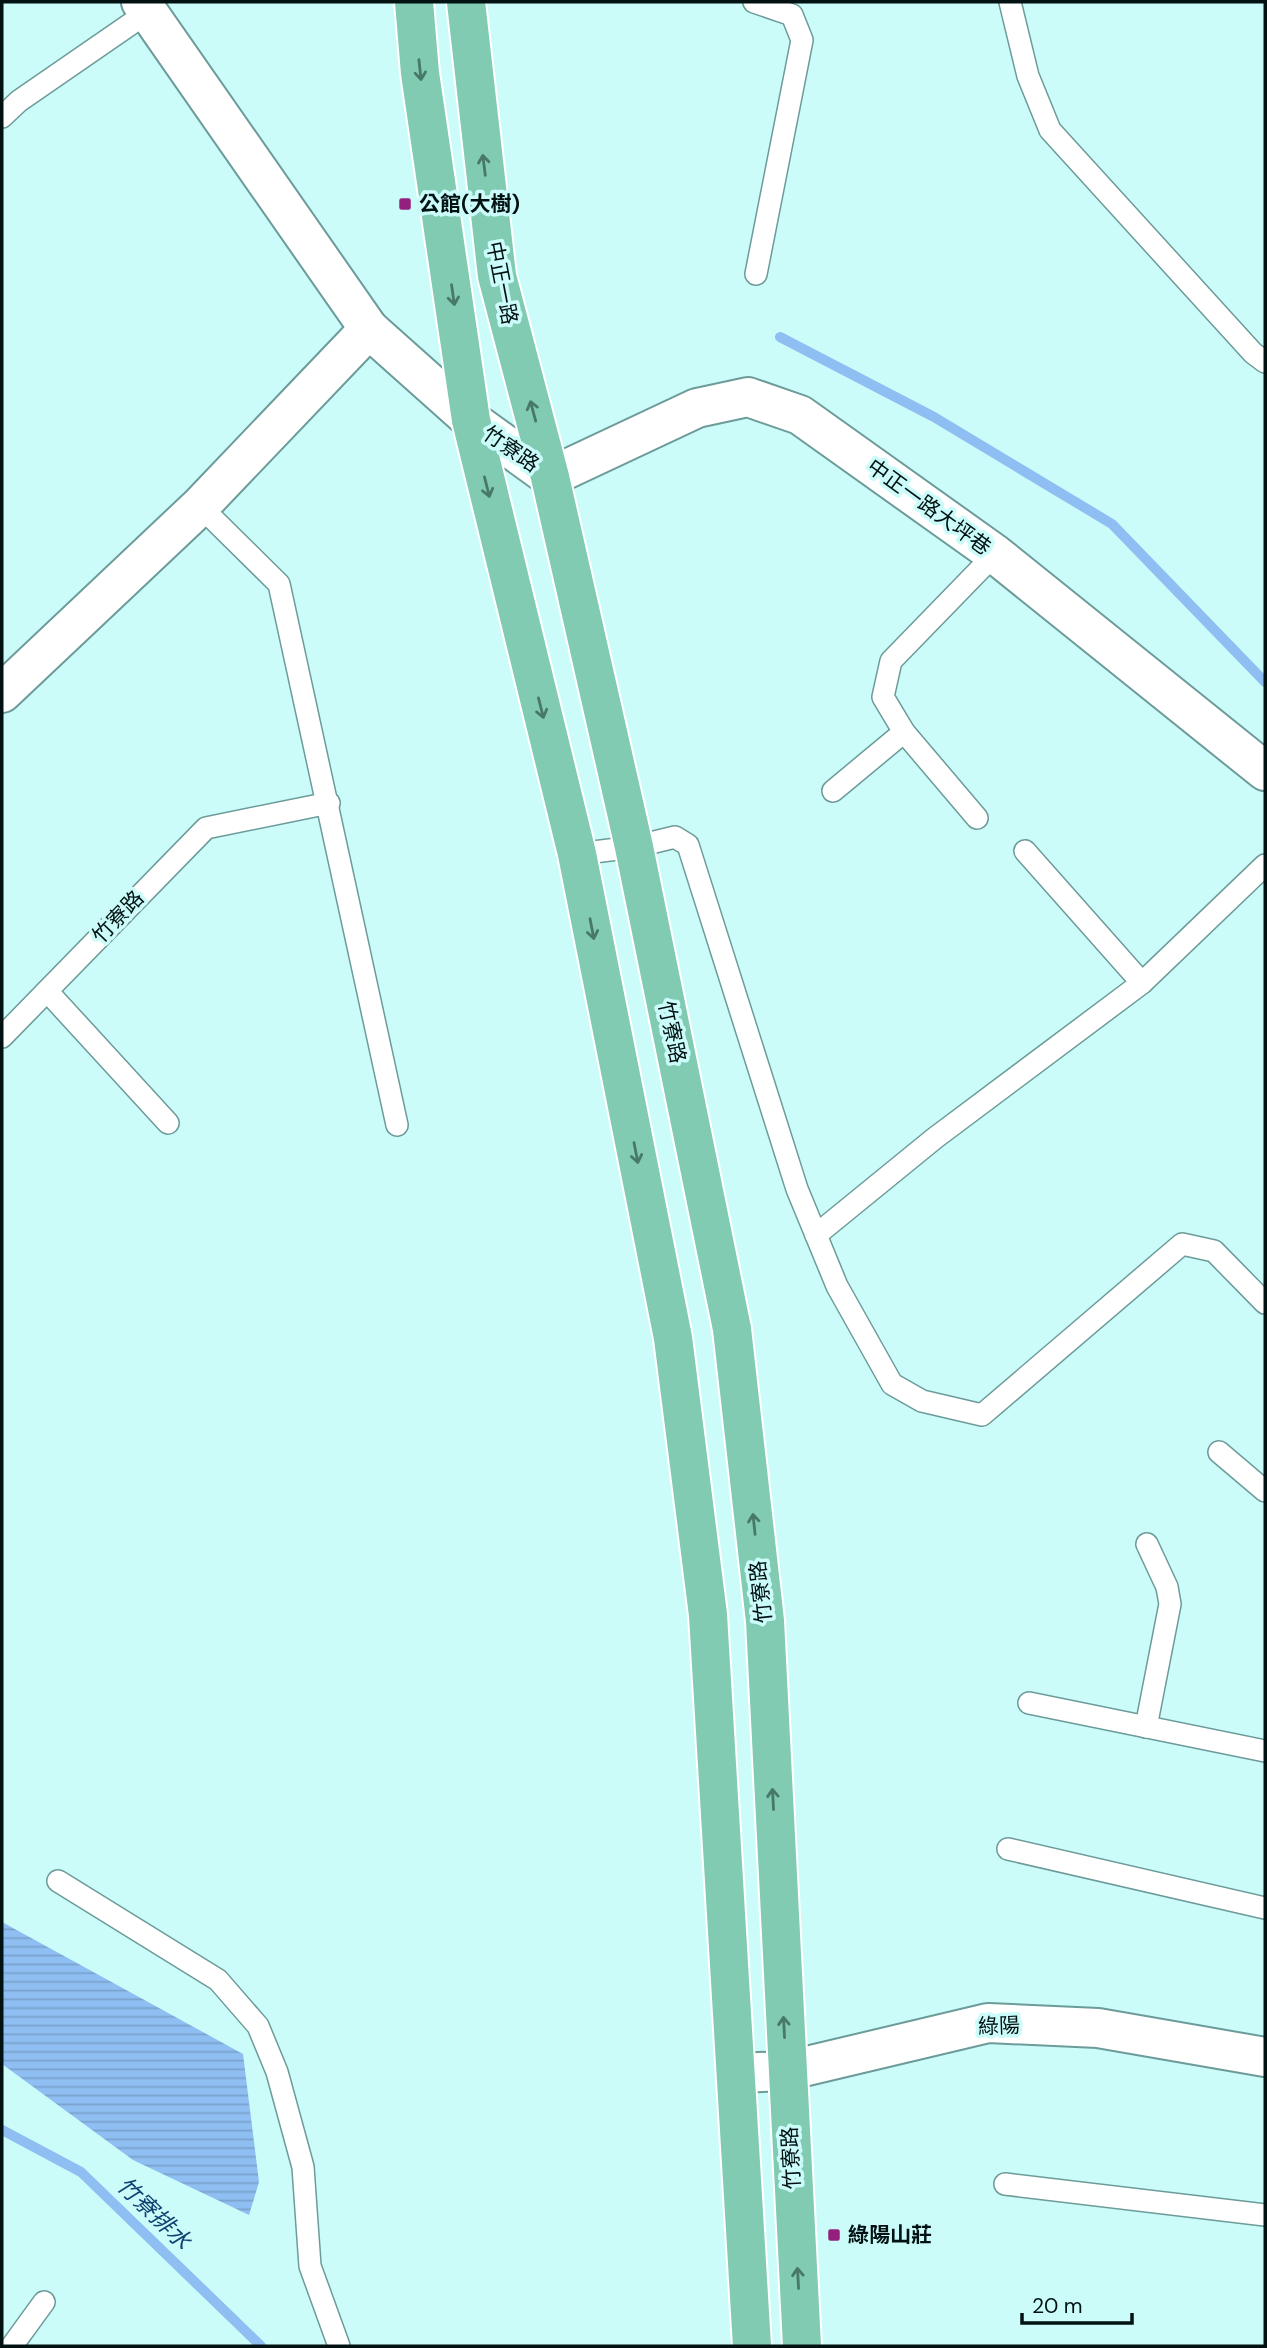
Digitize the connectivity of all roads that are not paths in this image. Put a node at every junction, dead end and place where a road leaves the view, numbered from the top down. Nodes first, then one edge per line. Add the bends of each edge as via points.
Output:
1 (414, 2) edge
2 (466, 2) edge
3 (754, 2) edge
4 (1010, 2) edge
5 (144, 7) edge
6 (2, 117) edge
7 (756, 274) dead end
8 (369, 329) junction
9 (1265, 362) edge
10 (471, 421) junction
11 (550, 477) junction
12 (200, 506) junction
13 (995, 554) junction
14 (2, 693) edge
15 (905, 732) junction
16 (1265, 771) edge
17 (833, 791) dead end
18 (329, 803) junction
19 (978, 818) dead end
20 (634, 847) junction
21 (1025, 851) dead end
22 (577, 854) junction
23 (1265, 864) edge
24 (1142, 983) junction
25 (47, 991) junction
26 (2, 1037) edge
27 (168, 1123) dead end
28 (397, 1125) dead end
29 (816, 1236) junction
30 (1265, 1303) edge
31 (1219, 1452) dead end
32 (1265, 1491) edge
33 (1147, 1544) dead end
34 (1029, 1703) dead end
35 (1146, 1727) junction
36 (1265, 1751) edge
37 (1008, 1849) dead end
38 (58, 1881) dead end
39 (1265, 1908) edge
40 (1265, 2057) edge
41 (786, 2071) junction
42 (736, 2073) junction
43 (1005, 2184) dead end
44 (1265, 2216) edge
45 (44, 2302) dead end
46 (12, 2346) edge
47 (339, 2346) edge
48 (752, 2346) edge
49 (802, 2346) edge

1 -> 10 main road via 420,73
11 -> 2 main road, 中正一路 via 497,276
3 - 7 lane via 792,15 802,40
4 - 9 lane via 1028,76 1050,130
5 - 6 lane
5 - 8 street
8 - 10 street, 竹寮路
8 - 12 street
10 - 11 street, 竹寮路
10 -> 22 main road, 竹寮路
11 - 13 street, 中正一路大坪巷 via 697,408 748,397 800,415
11 - 20 main road, 竹寮路
12 - 14 street
12 - 18 lane via 279,584
13 - 15 lane via 891,661 883,697
13 - 16 street, 中正一路大坪巷
15 - 17 lane
15 - 19 lane
18 - 25 lane, 竹寮路 via 206,828
18 - 28 lane
20 - 22 lane
20 - 29 lane via 675,837 688,845
41 -> 20 main road, 竹寮路 via 765,1622 732,1329
21 - 24 lane
22 -> 42 main road, 竹寮路 via 673,1338 708,1615
23 - 24 lane
24 - 29 lane via 935,1138
25 - 26 lane, 竹寮路
25 - 27 lane
29 - 30 lane via 837,1286 892,1384 922,1401 982,1415 1182,1244 1214,1251
31 - 32 lane
33 - 35 lane via 1170,1604
34 - 35 lane
35 - 36 lane
37 - 39 lane
38 - 47 lane via 218,1980 258,2026 277,2072 303,2167 310,2266
40 - 41 street, 綠陽 via 1098,2028 988,2023
41 - 42 street, 綠陽
49 -> 41 main road, 竹寮路
42 - 48 main road, 竹寮路
43 - 44 lane
45 - 46 lane

